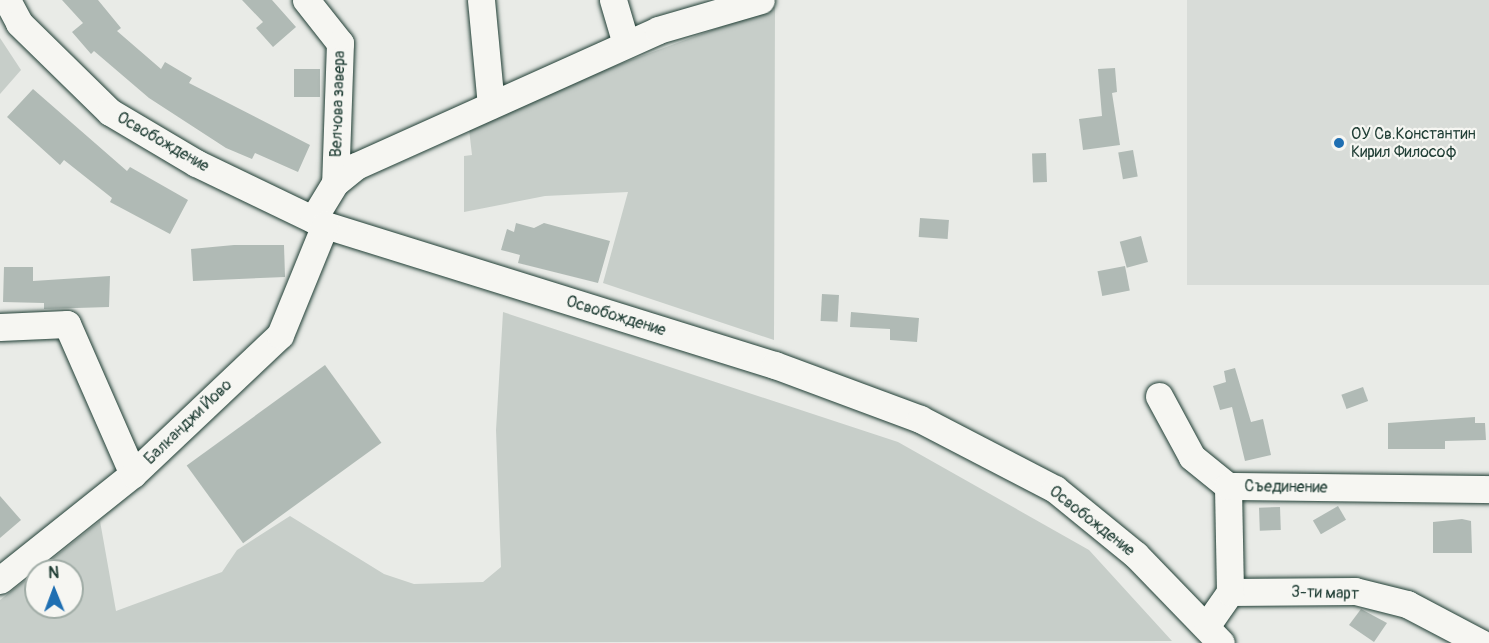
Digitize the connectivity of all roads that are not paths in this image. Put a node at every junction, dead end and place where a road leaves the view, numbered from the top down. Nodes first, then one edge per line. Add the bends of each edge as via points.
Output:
1 (7, 0) edge
2 (306, 0) edge
3 (481, 0) edge
4 (613, 0) edge
5 (761, 0) edge
6 (626, 44) junction
7 (491, 105) junction
8 (335, 183) junction
9 (319, 222) junction
10 (0, 327) edge
11 (1159, 396) dead end
12 (133, 474) junction
13 (1228, 486) junction
14 (1489, 489) edge
15 (0, 580) edge
16 (1230, 592) junction
17 (1214, 634) edge
18 (1481, 643) edge

1 - 9 street, Освобождение via 19,23 110,112 196,162
2 - 8 street, Велчова завера via 340,43
3 - 7 street
4 - 6 street
5 - 6 street via 658,30
6 - 7 street
7 - 8 street via 357,166
8 - 9 street, Балканджи Йово
9 - 12 street, Балканджи Йово via 280,335
9 - 17 street, Освобождение via 775,365 920,419 1055,489 1136,555
10 - 12 street via 67,324
11 - 13 street via 1192,457
12 - 15 street, Балканджи Йово
13 - 14 street, Съединение
13 - 16 street, Съединение
16 - 17 street
16 - 18 street, 3-ти март via 1354,591 1407,604

